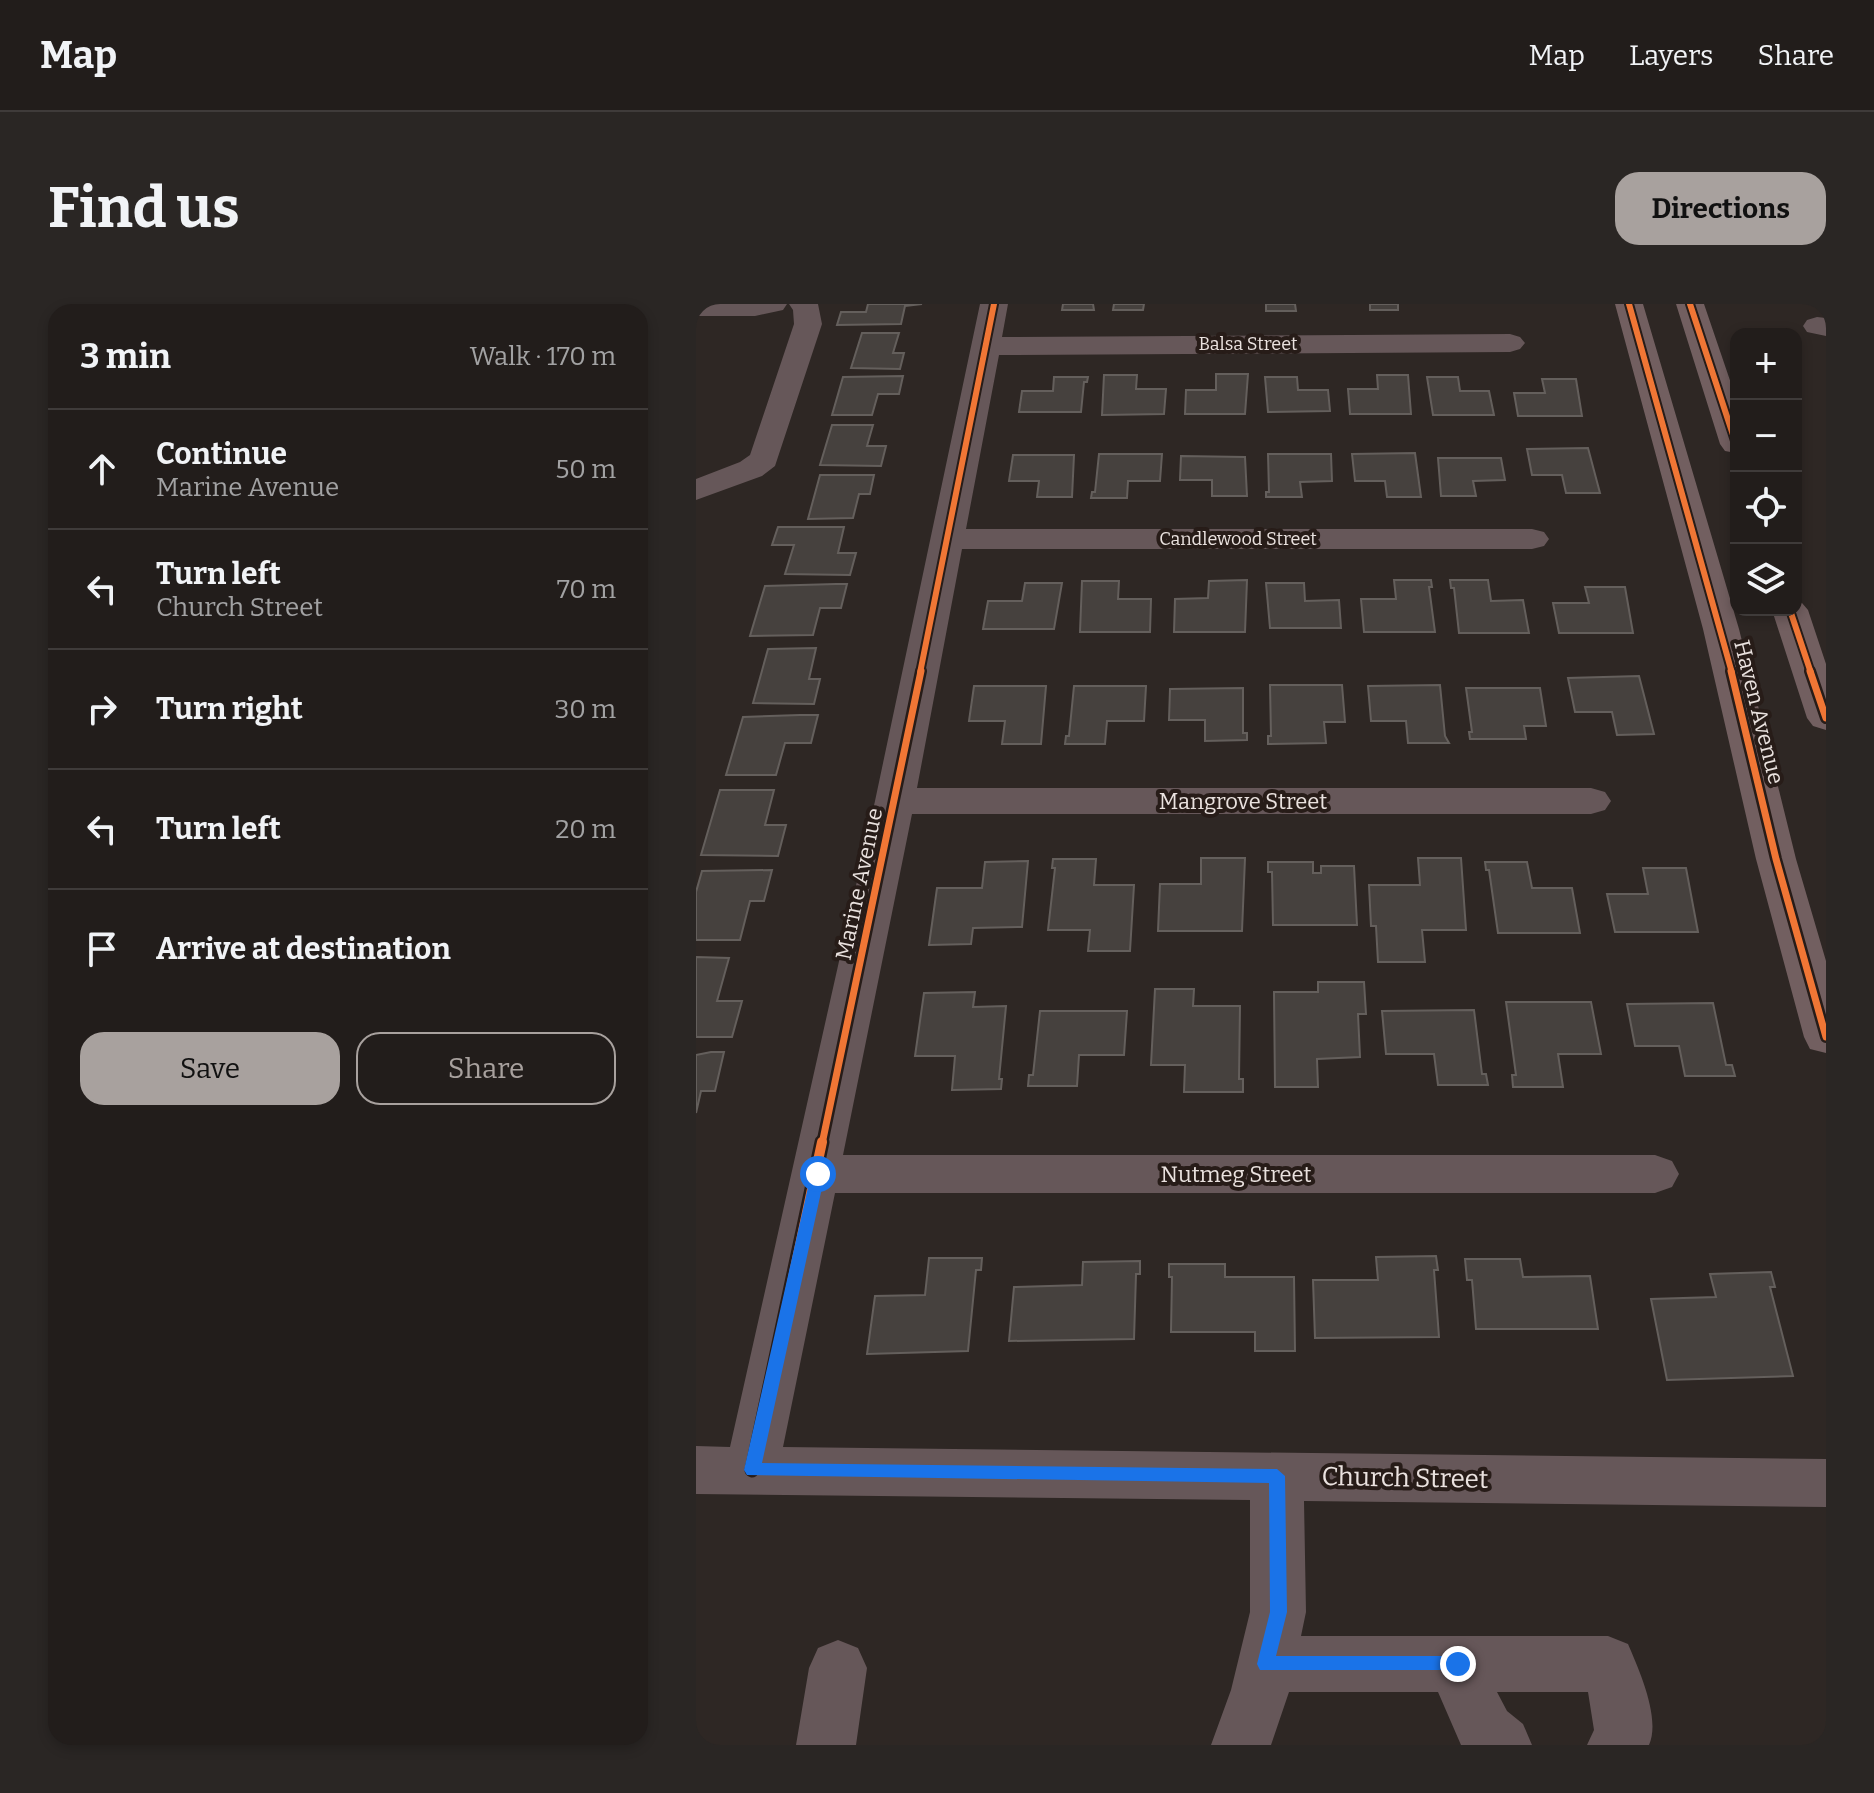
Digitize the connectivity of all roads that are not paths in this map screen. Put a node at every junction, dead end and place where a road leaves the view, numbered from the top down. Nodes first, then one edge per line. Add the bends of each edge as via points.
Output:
1 (773, 304) edge
2 (803, 304) edge
3 (994, 304) edge
4 (1629, 304) edge
5 (1690, 304) edge
6 (696, 307) edge
7 (1510, 343) dead end
8 (986, 346) junction
9 (1730, 426) edge
10 (696, 490) edge
11 (945, 539) junction
12 (1532, 539) dead end
13 (1792, 616) edge
14 (1826, 718) edge
15 (895, 801) junction
16 (1591, 801) dead end
17 (1826, 1037) edge
18 (818, 1174) junction
19 (1655, 1174) dead end
20 (696, 1470) edge
21 (752, 1470) junction
22 (1277, 1476) junction
23 (1826, 1483) edge
24 (1266, 1664) junction
25 (1458, 1664) junction
26 (838, 1668) dead end
27 (826, 1745) edge
28 (1241, 1745) edge
29 (1502, 1745) edge
30 (1617, 1745) edge

1 - 6 street
2 - 10 street via 808,324 764,459
3 - 8 street, Marine Avenue
4 - 17 main road, Haven Avenue via 1721,629 1776,859
5 - 9 main road
7 - 8 street, Balsa Street
8 - 11 street, Marine Avenue
11 - 12 street, Candlewood Street
11 - 15 street, Marine Avenue
13 - 14 main road
15 - 16 street, Mangrove Street
15 - 18 street, Marine Avenue
18 - 19 street, Nutmeg Street
18 - 21 street, Marine Avenue
20 - 21 street, Church Street
21 - 22 street, Church Street
22 - 23 street, Church Street
22 - 24 street via 1278,1612
24 - 25 street
24 - 28 street
25 - 29 street via 1476,1715
25 - 30 street via 1608,1664 1624,1735
26 - 27 street

